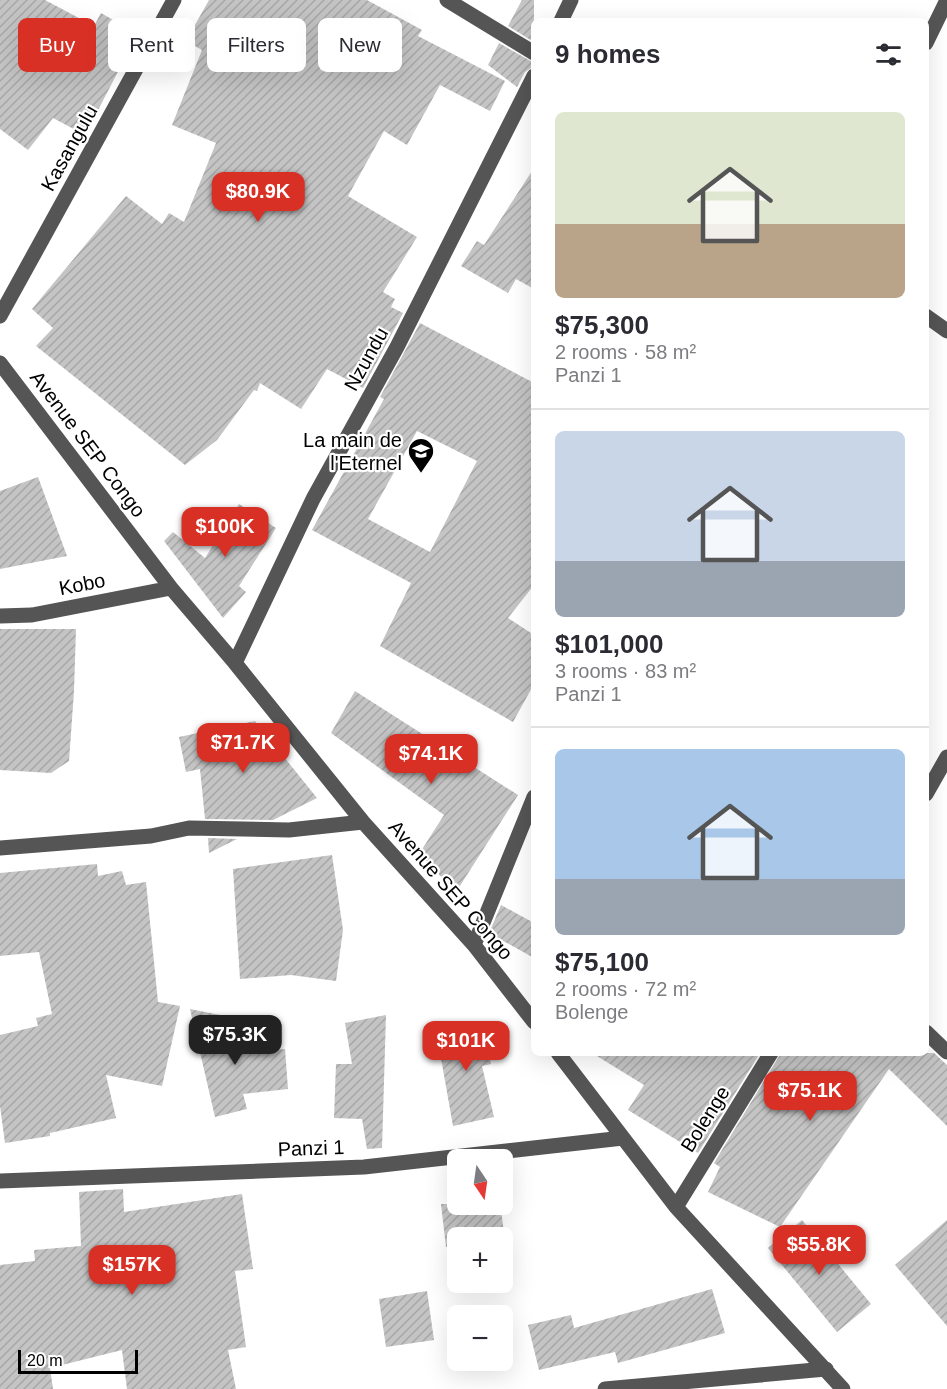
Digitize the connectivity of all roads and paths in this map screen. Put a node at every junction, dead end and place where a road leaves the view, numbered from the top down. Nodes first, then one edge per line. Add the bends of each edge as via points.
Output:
1 (174, 0) edge
2 (447, 0) edge
3 (571, 0) edge
4 (947, 0) edge
5 (562, 18) edge
6 (929, 37) edge
7 (531, 51) edge
8 (531, 82) edge
9 (0, 316) edge
10 (929, 318) edge
11 (947, 331) edge
12 (0, 363) edge
13 (171, 588) junction
14 (0, 616) edge
15 (235, 663) junction
16 (947, 757) edge
17 (929, 789) edge
18 (531, 804) edge
19 (363, 822) junction
20 (0, 848) edge
21 (474, 945) junction
22 (531, 1018) edge
23 (929, 1035) edge
24 (947, 1052) edge
25 (560, 1056) edge
26 (769, 1056) edge
27 (623, 1138) junction
28 (0, 1181) edge
29 (676, 1207) junction
30 (826, 1369) junction
31 (605, 1389) edge
32 (843, 1389) edge

1 - 9 street, Kasangulu
2 - 7 street
3 - 5 street
4 - 6 street
8 - 15 street, Nzundu via 397,347 313,499
10 - 11 street
12 - 13 street, Avenue SEP Congo
13 - 14 street, Kobo via 32,615
13 - 15 street, Avenue SEP Congo
15 - 19 street, Avenue SEP Congo
16 - 17 street
18 - 21 street
19 - 20 street via 289,830 189,828 151,836
19 - 21 street, Avenue SEP Congo
21 - 22 street, Avenue SEP Congo
23 - 24 street
25 - 27 street
26 - 29 street, Bolenge
27 - 28 street, Panzi 1 via 364,1167
27 - 29 street
29 - 30 street
30 - 31 street
30 - 32 street

